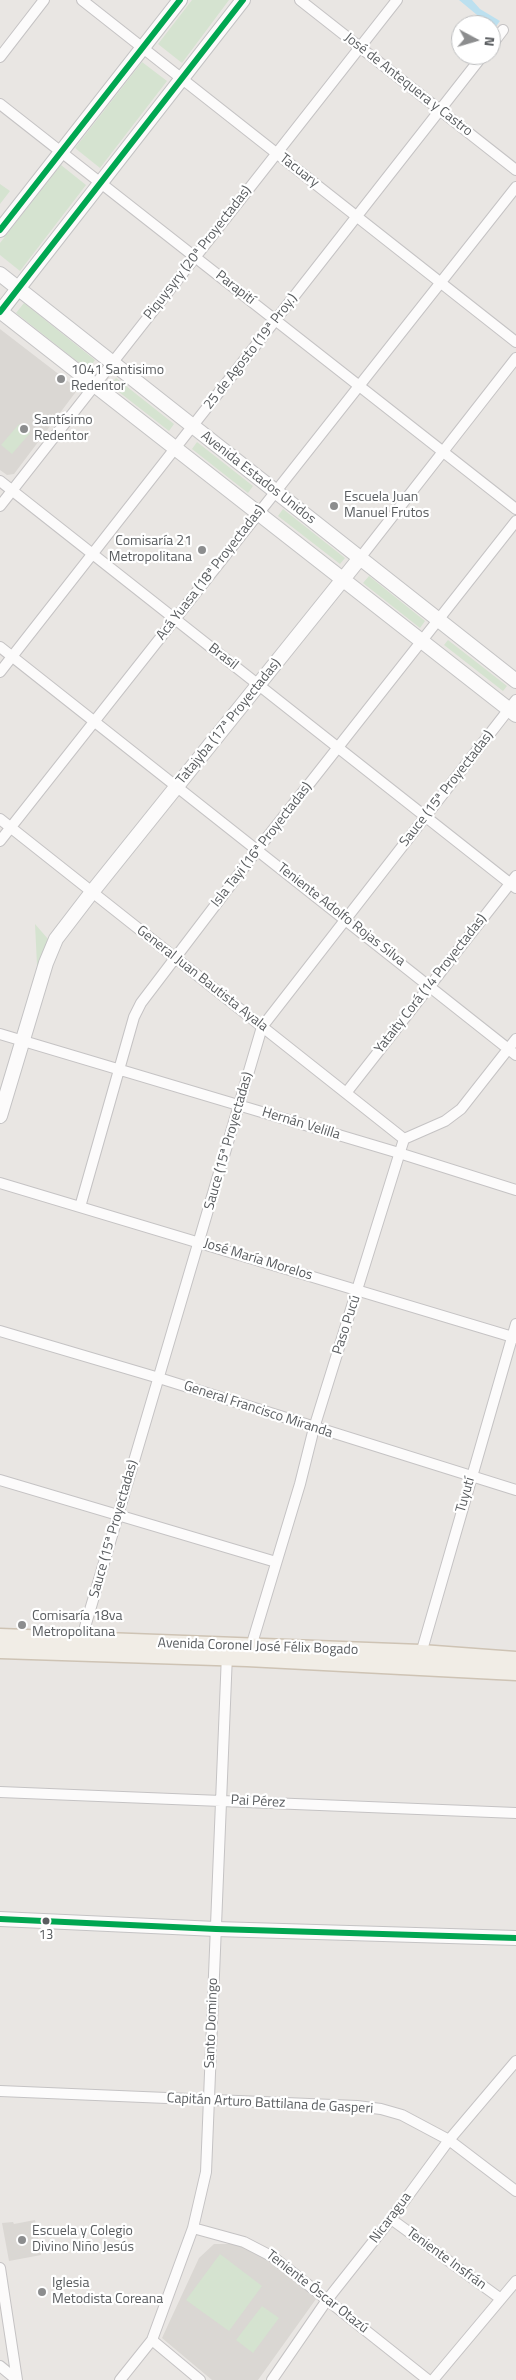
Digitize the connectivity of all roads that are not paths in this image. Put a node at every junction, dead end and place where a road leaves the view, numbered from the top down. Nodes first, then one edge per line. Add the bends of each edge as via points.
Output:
1 (44, 0) edge
2 (82, 0) edge
3 (180, 0) edge
4 (243, 0) edge
5 (300, 0) edge
6 (397, 0) edge
7 (504, 30) dead end
8 (501, 34) edge
9 (360, 47) junction
10 (142, 48) junction
11 (0, 57) edge
12 (476, 65) edge
13 (182, 78) junction
14 (0, 104) edge
15 (440, 110) junction
16 (62, 152) junction
17 (276, 153) junction
18 (516, 170) edge
19 (101, 182) junction
20 (516, 187) edge
21 (357, 216) junction
22 (0, 230) edge
23 (195, 256) junction
24 (0, 274) edge
25 (440, 282) junction
26 (18, 289) junction
27 (0, 311) edge
28 (276, 320) junction
29 (516, 342) edge
30 (516, 358) edge
31 (112, 362) junction
32 (94, 385) junction
33 (360, 386) junction
34 (192, 426) junction
35 (175, 448) junction
36 (442, 451) junction
37 (0, 481) edge
38 (12, 490) junction
39 (276, 492) junction
40 (0, 506) edge
41 (516, 509) edge
42 (258, 513) junction
43 (516, 521) edge
44 (92, 554) junction
45 (360, 558) junction
46 (343, 580) junction
47 (175, 619) junction
48 (438, 620) junction
49 (421, 641) junction
50 (0, 647) edge
51 (12, 656) junction
52 (0, 672) edge
53 (516, 681) edge
54 (260, 686) junction
55 (514, 708) edge
56 (94, 721) junction
57 (338, 748) junction
58 (177, 786) junction
59 (426, 817) junction
60 (0, 819) edge
61 (10, 828) junction
62 (0, 841) edge
63 (258, 849) junction
64 (514, 883) edge
65 (92, 892) junction
66 (346, 919) junction
67 (176, 958) junction
68 (431, 985) junction
69 (262, 1027) junction
70 (0, 1034) edge
71 (516, 1039) edge
72 (22, 1041) junction
73 (512, 1052) edge
74 (120, 1070) junction
75 (346, 1093) junction
76 (239, 1105) junction
77 (0, 1116) edge
78 (404, 1139) junction
79 (399, 1153) junction
80 (0, 1183) edge
81 (516, 1190) edge
82 (80, 1207) junction
83 (199, 1242) junction
84 (358, 1290) junction
85 (516, 1324) edge
86 (0, 1332) edge
87 (514, 1337) edge
88 (159, 1378) junction
89 (314, 1428) junction
90 (472, 1476) junction
91 (0, 1480) edge
92 (516, 1490) edge
93 (118, 1515) junction
94 (276, 1562) junction
95 (0, 1637) edge
96 (80, 1645) junction
97 (0, 1650) edge
98 (227, 1652) junction
99 (249, 1653) junction
100 (419, 1660) junction
101 (516, 1660) edge
102 (516, 1672) edge
103 (0, 1792) edge
104 (221, 1800) junction
105 (516, 1813) edge
106 (0, 1919) edge
107 (216, 1929) junction
108 (516, 1938) edge
109 (516, 2061) edge
110 (0, 2091) edge
111 (209, 2100) junction
112 (449, 2140) junction
113 (516, 2191) edge
114 (391, 2219) junction
115 (193, 2228) junction
116 (0, 2268) edge
117 (516, 2281) edge
118 (501, 2299) junction
119 (327, 2300) junction
120 (152, 2340) junction
121 (0, 2366) edge
122 (17, 2380) edge
123 (120, 2380) edge
124 (200, 2380) edge
125 (272, 2380) edge
126 (428, 2380) edge
127 (433, 2380) edge

1 - 11 street
2 - 10 street, Tacuary
3 - 10 main road
4 - 13 main road
5 - 9 street, José de Antequera y Castro
6 - 9 street, Piquysyry (20ª Proyectadas)
7 - 8 street
9 - 15 street, José de Antequera y Castro
9 - 17 street, Piquysyry (20ª Proyectadas)
10 - 13 street, Tacuary
10 - 16 main road
12 - 15 street, 25 de Agosto (19ª Proy.)
13 - 17 street, Tacuary
13 - 19 main road
14 - 16 street, Parapití
15 - 18 street, José de Antequera y Castro
15 - 21 street, 25 de Agosto (19ª Proy.)
16 - 19 street, Parapití
16 - 22 main road
17 - 21 street, Tacuary
17 - 23 street, Piquysyry (20ª Proyectadas)
19 - 23 street, Parapití
19 - 26 main road
20 - 25 street, Acá Yuasa (18ª Proyectadas)
21 - 25 street, Tacuary
21 - 28 street, 25 de Agosto (19ª Proy.)
23 - 28 street, Parapití
23 - 31 street, Piquysyry (20ª Proyectadas)
24 - 26 main road, Avenida Estados Unidos
25 - 29 street, Tacuary
25 - 33 street, Acá Yuasa (18ª Proyectadas)
26 - 27 main road
26 - 31 main road, Avenida Estados Unidos
27 - 32 main road, Avenida Estados Unidos
28 - 33 street, Parapití
28 - 34 street, 25 de Agosto (19ª Proy.)
30 - 36 street, Tatajyba (17ª Proyectadas)
31 - 32 street, Piquysyry (20ª Proyectadas)
31 - 34 main road, Avenida Estados Unidos
32 - 35 main road, Avenida Estados Unidos
32 - 38 street, Piquysyry (20ª Proyectadas)
33 - 36 street, Parapití
33 - 39 street, Acá Yuasa (18ª Proyectadas)
34 - 35 street, 25 de Agosto (19ª Proy.)
34 - 39 main road, Avenida Estados Unidos
35 - 42 main road, Avenida Estados Unidos
35 - 44 street, 25 de Agosto (19ª Proy.)
36 - 41 street, Parapití
36 - 45 street, Tatajyba (17ª Proyectadas)
37 - 38 street, Brasil
38 - 40 street, Piquysyry (20ª Proyectadas)
38 - 44 street, Brasil
39 - 42 street, Acá Yuasa (18ª Proyectadas)
39 - 45 main road, Avenida Estados Unidos
42 - 46 main road, Avenida Estados Unidos
42 - 47 street, Acá Yuasa (18ª Proyectadas)
43 - 48 street, Isla Tayi (16ª Proyectadas)
44 - 47 street, Brasil
44 - 51 street, 25 de Agosto (19ª Proy.)
45 - 46 main road, Tatajyba (17ª Proyectadas)
45 - 48 main road, Avenida Estados Unidos
46 - 49 main road, Avenida Estados Unidos
46 - 54 main road, Tatajyba (17ª Proyectadas)
47 - 54 street, Brasil
47 - 56 street, Acá Yuasa (18ª Proyectadas)
48 - 49 street, Isla Tayi (16ª Proyectadas)
48 - 53 main road, Avenida Estados Unidos
49 - 55 main road, Avenida Estados Unidos
49 - 57 street, Isla Tayi (16ª Proyectadas)
50 - 51 street, Teniente Adolfo Rojas Silva
51 - 52 street, 25 de Agosto (19ª Proy.)
51 - 56 street, Teniente Adolfo Rojas Silva
54 - 57 street, Brasil
54 - 58 main road, Tatajyba (17ª Proyectadas)
55 - 59 street, Sauce (15ª Proyectadas)
56 - 58 street, Teniente Adolfo Rojas Silva
56 - 61 street, Acá Yuasa (18ª Proyectadas)
57 - 59 street, Brasil
57 - 63 street, Isla Tayi (16ª Proyectadas)
58 - 63 street, Teniente Adolfo Rojas Silva
58 - 65 main road, Tatajyba (17ª Proyectadas)
59 - 64 street, Brasil
59 - 66 street, Sauce (15ª Proyectadas)
60 - 61 street, General Juan Bautista Ayala
61 - 62 street, Acá Yuasa (18ª Proyectadas)
61 - 65 street, General Juan Bautista Ayala
63 - 66 street, Teniente Adolfo Rojas Silva
63 - 67 street, Isla Tayi (16ª Proyectadas)
64 - 68 street, Yataity Corá (14 Proyectadas)
65 - 67 street, General Juan Bautista Ayala
65 - 72 main road, Tatajyba (17ª Proyectadas) via 53,944
66 - 68 street, Teniente Adolfo Rojas Silva
66 - 69 street, Sauce (15ª Proyectadas)
67 - 69 street, General Juan Bautista Ayala
67 - 74 street, Isla Tayi (16ª Proyectadas) via 134,1017
68 - 73 street, Teniente Adolfo Rojas Silva
68 - 75 street, Yataity Corá (14 Proyectadas)
69 - 75 street, General Juan Bautista Ayala
69 - 76 street, Sauce (15ª Proyectadas)
70 - 72 street, Hernán Velilla
71 - 73 street
72 - 74 street, Hernán Velilla
72 - 77 main road, Tatajyba (17ª Proyectadas)
73 - 78 street via 461,1109 444,1121
74 - 76 street, Hernán Velilla
74 - 82 street, Isla Tayi (16ª Proyectadas)
75 - 78 street, General Juan Bautista Ayala
76 - 79 street, Hernán Velilla
76 - 83 street, Sauce (15ª Proyectadas)
78 - 79 street, Paso Pucú
79 - 81 street, Hernán Velilla
79 - 84 street, Paso Pucú
80 - 82 street, José María Morelos
82 - 83 street, José María Morelos
83 - 84 street, José María Morelos
83 - 88 street, Sauce (15ª Proyectadas)
84 - 87 street, José María Morelos
84 - 89 street, Paso Pucú
85 - 87 street, Tuyutí
86 - 88 street, General Francisco Miranda
87 - 90 street, Tuyutí
88 - 89 street, General Francisco Miranda
88 - 93 street, Sauce (15ª Proyectadas)
89 - 90 street, General Francisco Miranda
89 - 94 street, Paso Pucú
90 - 92 street, General Francisco Miranda
90 - 100 street, Tuyutí
91 - 93 street
93 - 94 street
93 - 96 street, Sauce (15ª Proyectadas)
94 - 99 street, Paso Pucú
95 - 96 main road, Avenida Coronel José Félix Bogado
96 - 97 main road, Avenida Coronel José Félix Bogado
96 - 98 main road, Avenida Coronel José Félix Bogado
98 - 99 main road, Avenida Coronel José Félix Bogado
98 - 104 street, Santo Domingo
99 - 100 main road, Avenida Coronel José Félix Bogado
100 - 101 main road, Avenida Coronel José Félix Bogado
100 - 102 main road, Avenida Coronel José Félix Bogado
103 - 104 street, Pai Pérez
104 - 105 street, Pai Pérez
104 - 107 street, Santo Domingo
106 - 107 main road
107 - 108 main road
107 - 111 street, Santo Domingo
109 - 112 street, Nicaragua
110 - 111 street, Capitán Arturo Battilana de Gasperi
111 - 112 street, Capitán Arturo Battilana de Gasperi via 381,2109 402,2115
111 - 115 street, Santo Domingo via 206,2172
112 - 113 street, Capitán Arturo Battilana de Gasperi
112 - 114 street, Nicaragua
114 - 118 street, Teniente Insfrán
114 - 119 street, Nicaragua
115 - 119 street, Teniente Óscar Otazú via 258,2247
115 - 120 street, Santo Domingo
116 - 122 street
117 - 118 street
118 - 127 street
119 - 125 street, Nicaragua
119 - 126 street, Teniente Óscar Otazú
120 - 123 street, Santo Domingo
120 - 124 street
121 - 122 street

